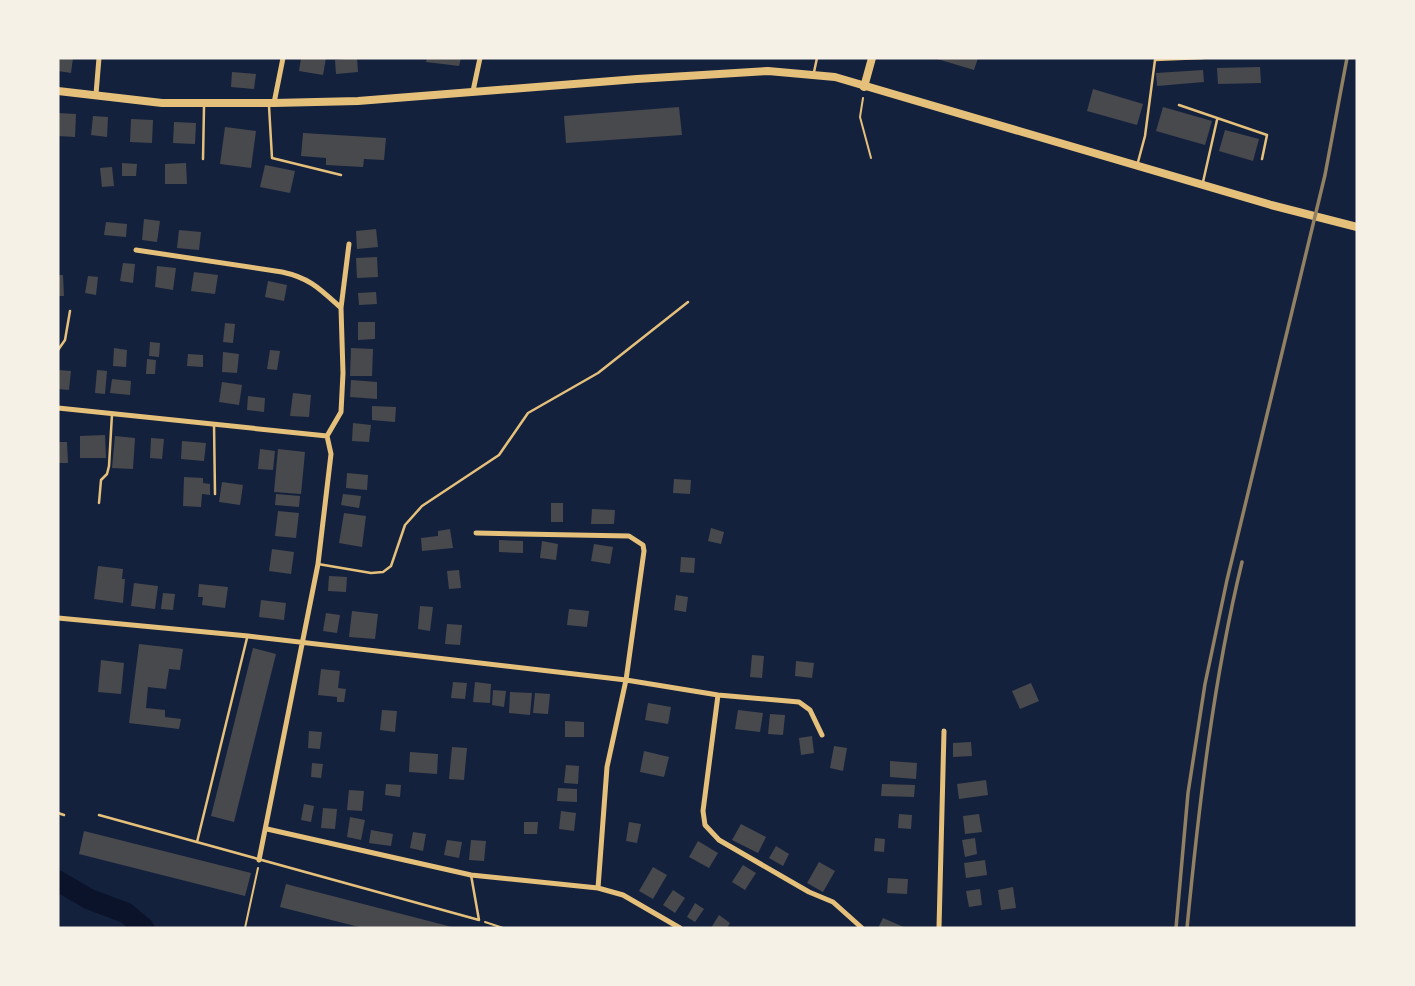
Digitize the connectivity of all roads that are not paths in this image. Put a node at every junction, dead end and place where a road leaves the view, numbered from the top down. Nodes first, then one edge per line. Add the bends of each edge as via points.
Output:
1 (99, 58) edge
2 (283, 58) edge
3 (480, 58) edge
4 (817, 58) edge
5 (872, 58) edge
6 (1203, 58) edge
7 (813, 75) junction
8 (864, 87) junction
9 (58, 91) edge
10 (473, 91) junction
11 (96, 94) junction
12 (204, 103) junction
13 (272, 103) junction
14 (1179, 105) dead end
15 (1218, 119) junction
16 (203, 159) dead end
17 (1262, 159) dead end
18 (1138, 166) junction
19 (341, 175) dead end
20 (1202, 185) junction
21 (1357, 227) edge
22 (349, 244) dead end
23 (136, 250) dead end
24 (688, 302) dead end
25 (341, 308) junction
26 (70, 311) dead end
27 (58, 351) edge
28 (58, 408) edge
29 (112, 414) junction
30 (214, 424) junction
31 (327, 436) junction
32 (215, 494) dead end
33 (99, 503) dead end
34 (476, 533) dead end
35 (318, 565) junction
36 (58, 618) edge
37 (248, 636) junction
38 (303, 644) junction
39 (626, 680) junction
40 (718, 695) junction
41 (944, 732) dead end
42 (822, 735) dead end
43 (58, 813) edge
44 (64, 815) dead end
45 (99, 815) dead end
46 (267, 829) junction
47 (197, 842) junction
48 (259, 860) junction
49 (471, 875) junction
50 (598, 888) junction
51 (680, 928) edge
52 (862, 928) edge
53 (939, 928) edge

1 - 11 street
2 - 13 street
3 - 10 street
4 - 7 lane
5 - 8 main road
6 - 18 lane via 1155,60
7 - 8 main road
7 - 10 main road via 768,71
8 - 18 main road
9 - 11 main road
10 - 13 main road
11 - 12 main road
12 - 13 main road
12 - 16 lane
13 - 19 lane via 272,158
14 - 15 lane
15 - 17 lane via 1267,135
15 - 20 lane
18 - 20 main road
20 - 21 main road
22 - 25 street
23 - 25 street via 292,274 314,284
24 - 35 lane via 598,373 528,413 499,455 422,506 405,525 391,566 383,572
25 - 31 street via 341,412
26 - 27 lane via 65,340
28 - 29 street
29 - 30 street
29 - 33 lane via 107,474 101,480
30 - 31 street
30 - 32 lane
31 - 35 street via 331,454
34 - 39 street via 629,536 643,545
35 - 38 street
36 - 37 street
37 - 38 street
37 - 47 lane
38 - 39 street
38 - 46 street
39 - 40 street
39 - 50 street via 607,767
40 - 42 street via 799,702 810,710
40 - 52 street via 705,825 719,840 833,902
41 - 53 street
43 - 44 lane
45 - 47 lane
46 - 48 street
46 - 49 street
47 - 48 lane
48 - 49 lane via 479,920
49 - 50 street
50 - 51 street via 623,895

